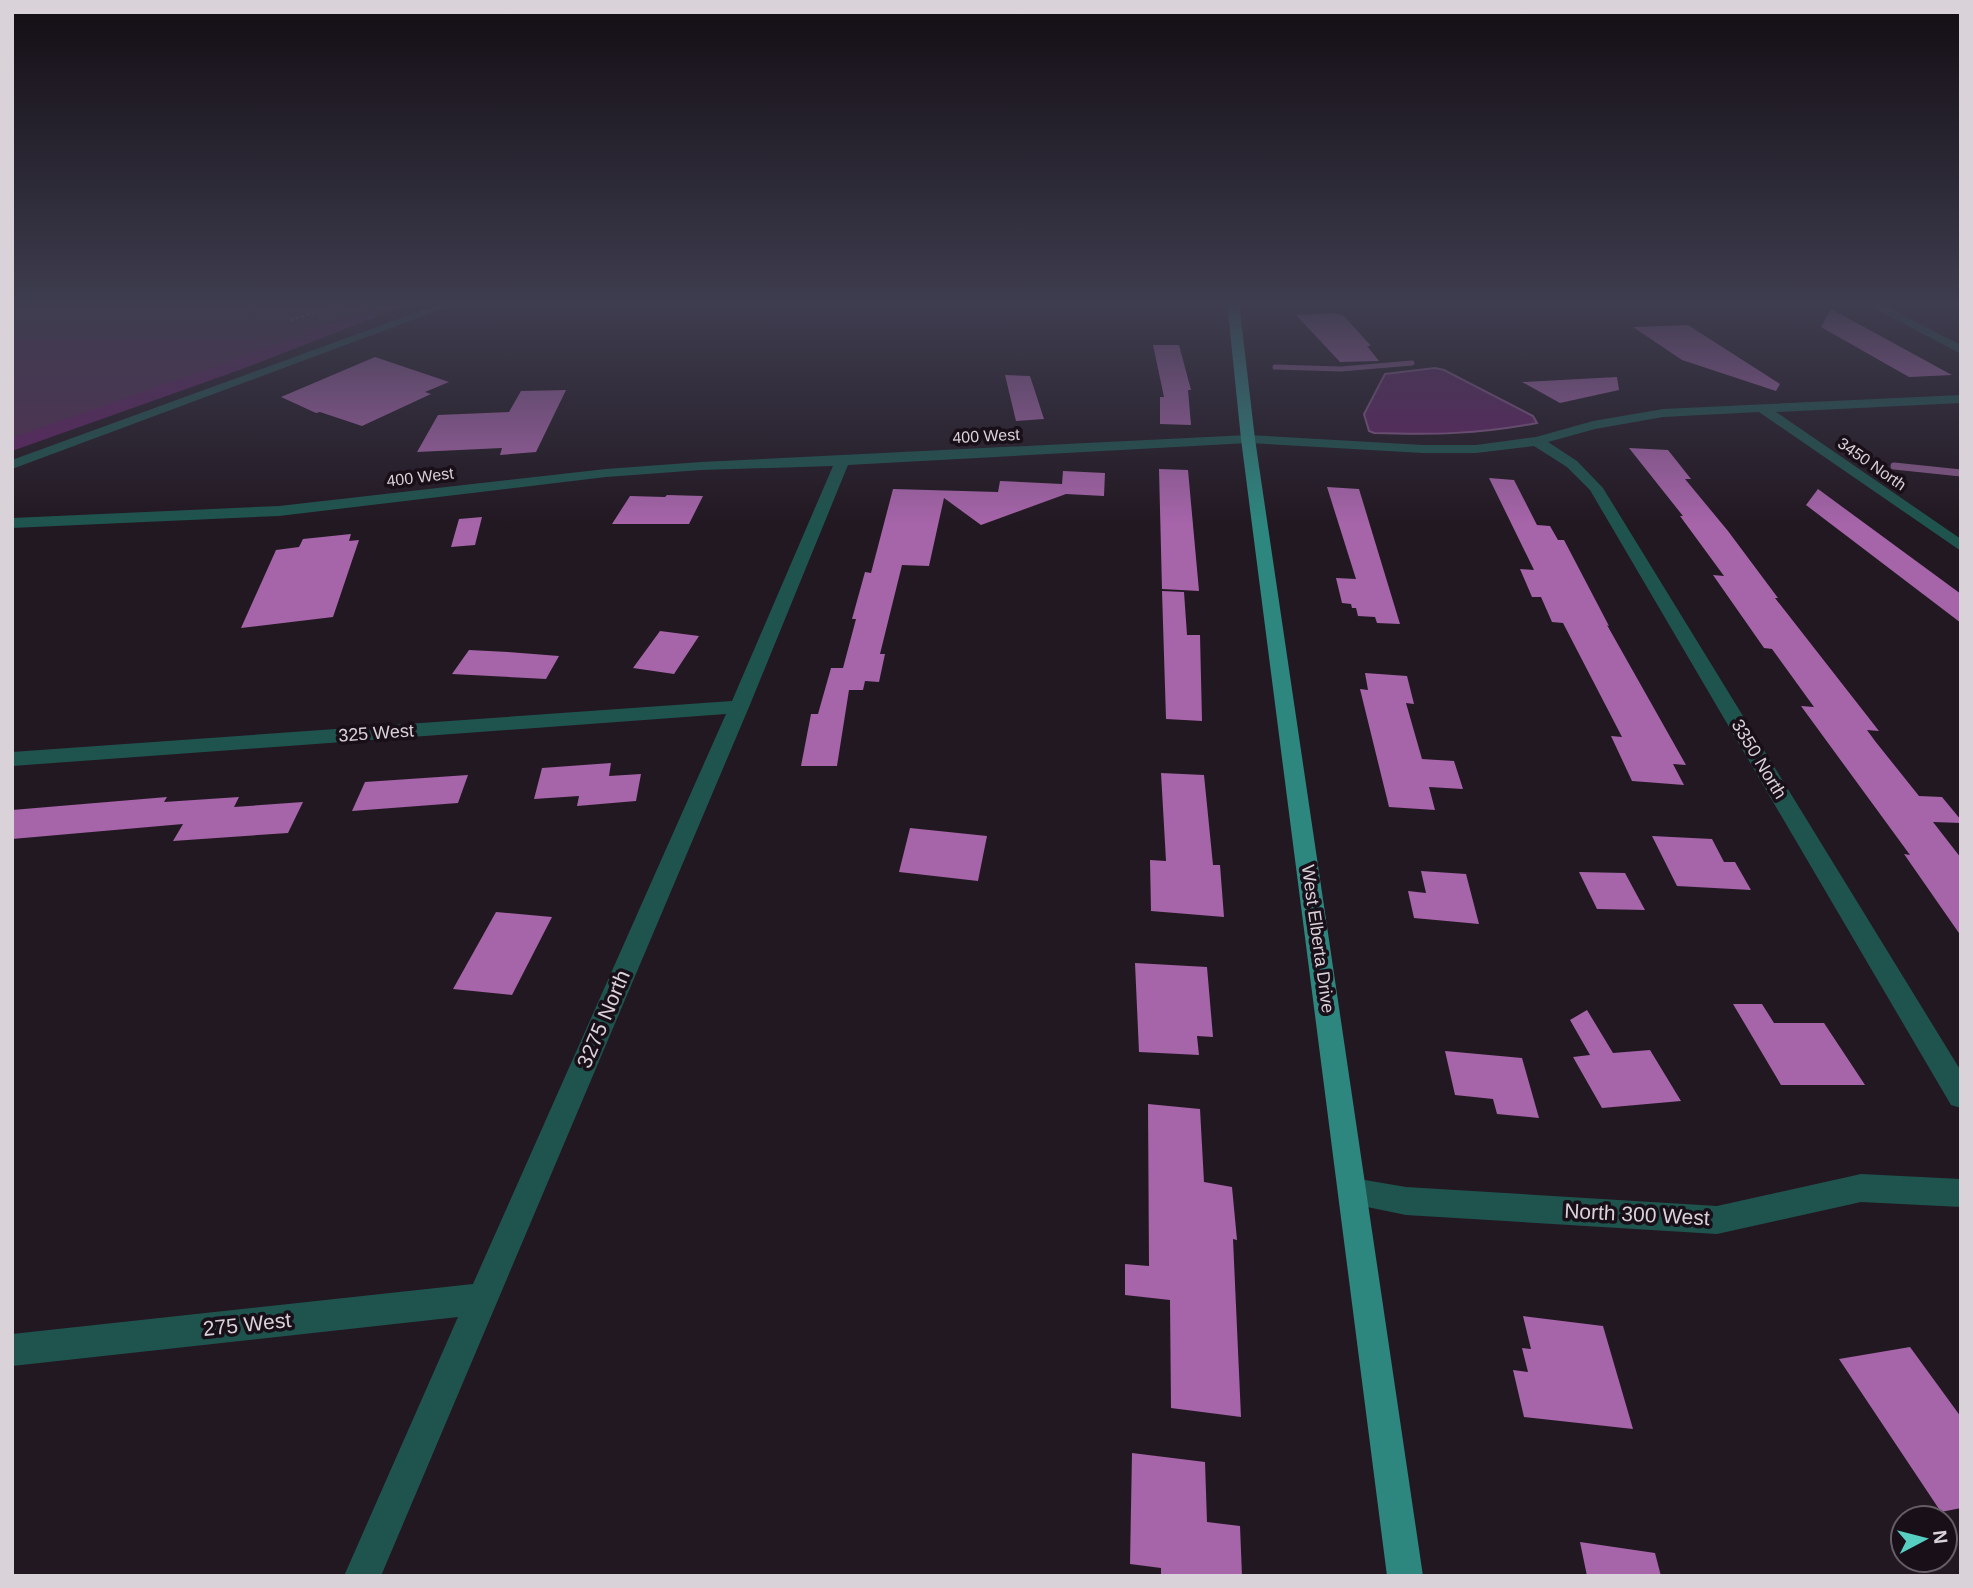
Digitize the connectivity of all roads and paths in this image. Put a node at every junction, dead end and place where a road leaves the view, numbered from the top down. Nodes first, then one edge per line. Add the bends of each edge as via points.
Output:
1 (254, 376) edge
2 (1241, 376) edge
3 (1961, 399) edge
4 (1763, 409) junction
5 (1248, 439) junction
6 (1537, 441) junction
7 (842, 461) junction
8 (12, 465) edge
9 (12, 523) edge
10 (1961, 546) edge
11 (739, 707) junction
12 (12, 759) edge
13 (1961, 1096) edge
14 (1353, 1192) junction
15 (1961, 1193) edge
16 (481, 1299) junction
17 (12, 1349) edge
18 (362, 1576) edge
19 (1405, 1576) edge

1 - 8 street
2 - 5 main road, West Elberta Drive
3 - 4 street, 400 West
4 - 6 street, 400 West via 1664,413 1593,425
4 - 10 street, 3450 North
5 - 6 street, 400 West via 1423,449 1476,449
5 - 7 street, 400 West
5 - 14 main road, West Elberta Drive
6 - 13 street, 3350 North via 1572,464 1596,488
7 - 9 street, 400 West via 606,473 279,511
7 - 11 street, 3275 North
11 - 12 street, 325 West
11 - 16 street, 3275 North
14 - 15 street, North 300 West via 1405,1200 1717,1220 1861,1188
14 - 19 main road, West Elberta Drive
16 - 17 street, 275 West
16 - 18 street, 3275 North

